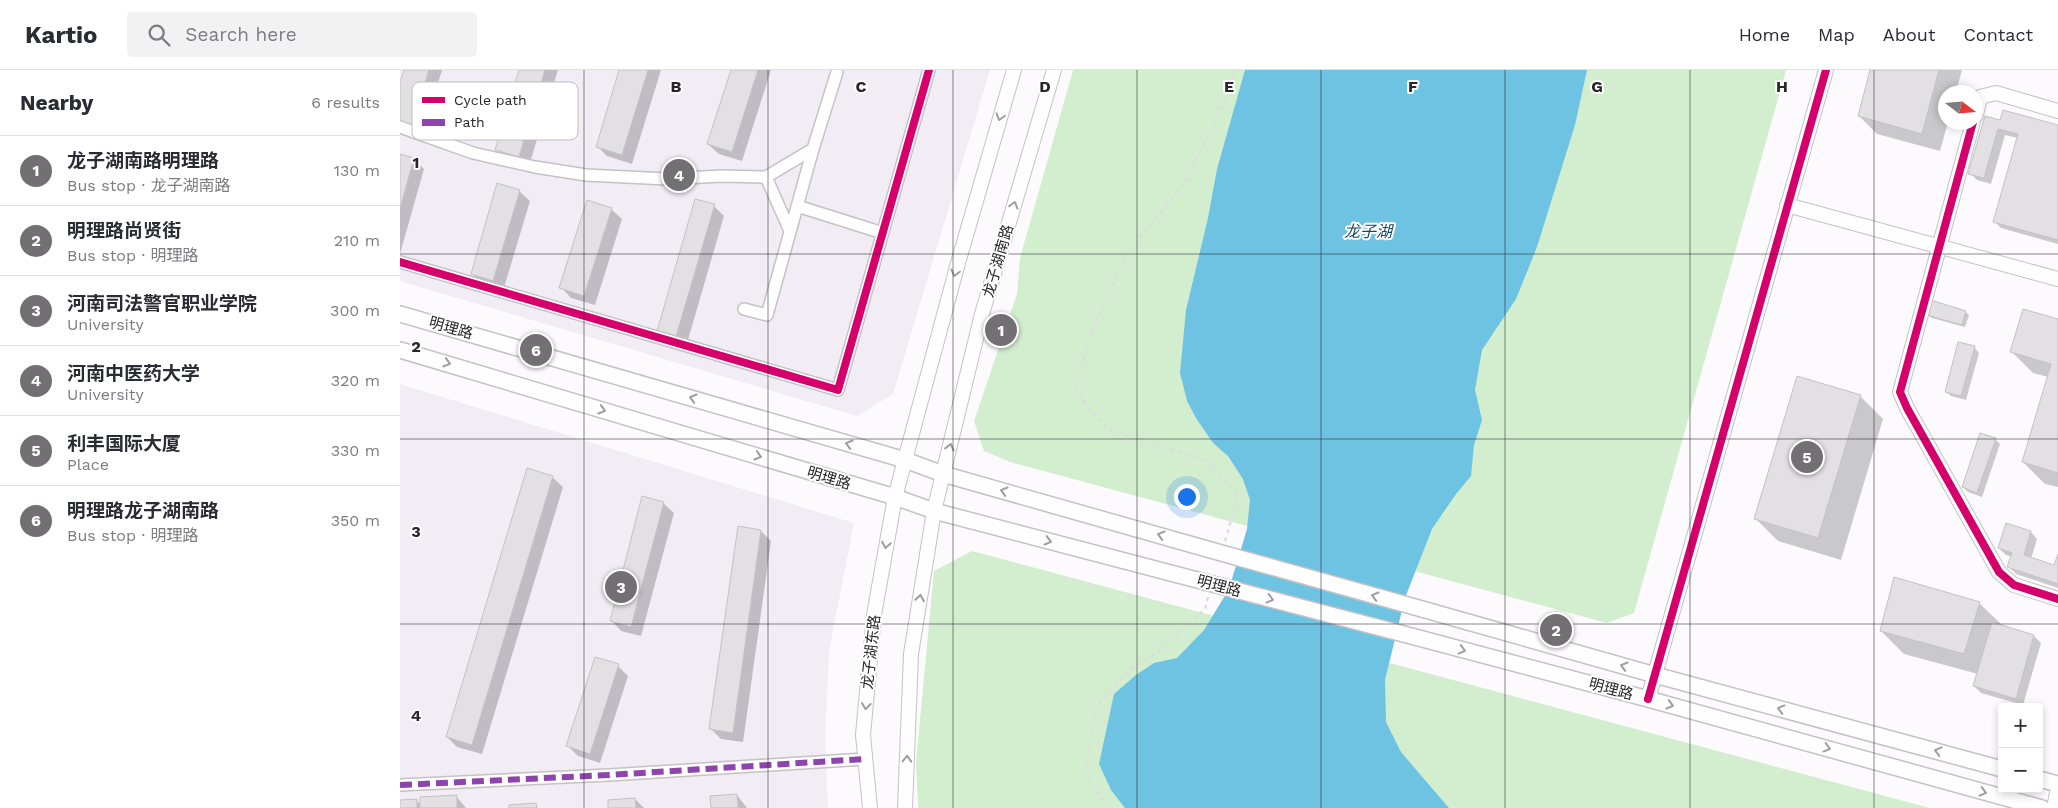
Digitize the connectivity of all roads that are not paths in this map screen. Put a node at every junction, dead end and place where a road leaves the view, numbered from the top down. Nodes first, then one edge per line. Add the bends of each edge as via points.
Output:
1 (929, 70) edge
2 (1014, 70) edge
3 (1054, 70) edge
4 (1826, 70) edge
5 (837, 72) dead end
6 (1983, 97) edge
7 (2058, 111) edge
8 (400, 127) edge
9 (1971, 130) edge
10 (412, 131) edge
11 (436, 140) edge
12 (813, 149) junction
13 (766, 177) junction
14 (797, 206) junction
15 (1787, 206) junction
16 (790, 232) junction
17 (882, 233) junction
18 (1940, 247) junction
19 (400, 262) edge
20 (2058, 278) edge
21 (744, 310) dead end
22 (400, 314) edge
23 (400, 350) edge
24 (905, 460) junction
25 (943, 474) junction
26 (895, 497) junction
27 (934, 511) junction
28 (2058, 599) edge
29 (1655, 675) junction
30 (1648, 699) junction
31 (864, 759) junction
32 (1998, 768) edge
33 (2043, 780) edge
34 (2058, 784) edge
35 (400, 785) edge
36 (2058, 788) edge
37 (870, 808) edge
38 (905, 808) edge
39 (2042, 808) edge
40 (2054, 808) edge

1 - 17 street
2 -> 24 street
25 -> 3 street, 龙子湖南路 via 982,314
4 - 15 street
5 - 12 street
6 - 7 street via 1996,93
8 - 10 street
9 - 18 street
11 - 13 street via 473,153 586,175 667,179
12 - 13 street
12 - 14 street
13 - 16 street
14 - 16 street
14 - 17 street
15 - 18 street
15 - 29 street
16 - 21 street via 766,315
17 - 19 street via 838,390
18 - 20 street
18 - 28 street via 1900,392 1999,572 2014,585
24 -> 22 main road, 明理路
23 -> 26 main road, 明理路
24 - 25 main road, 明理路
24 - 26 street
25 - 27 street, 龙子湖南路
29 -> 25 main road, 明理路, bridge
26 - 27 main road, 明理路
26 -> 31 street, 龙子湖东路 via 874,615 863,735
27 -> 30 main road, 明理路, bridge via 1208,586
38 -> 27 street via 911,654
29 - 30 street
32 -> 29 main road, 明理路
30 -> 39 main road, 明理路
31 - 35 street
31 - 37 street, 龙子湖东路
33 - 34 main road
36 - 40 street

